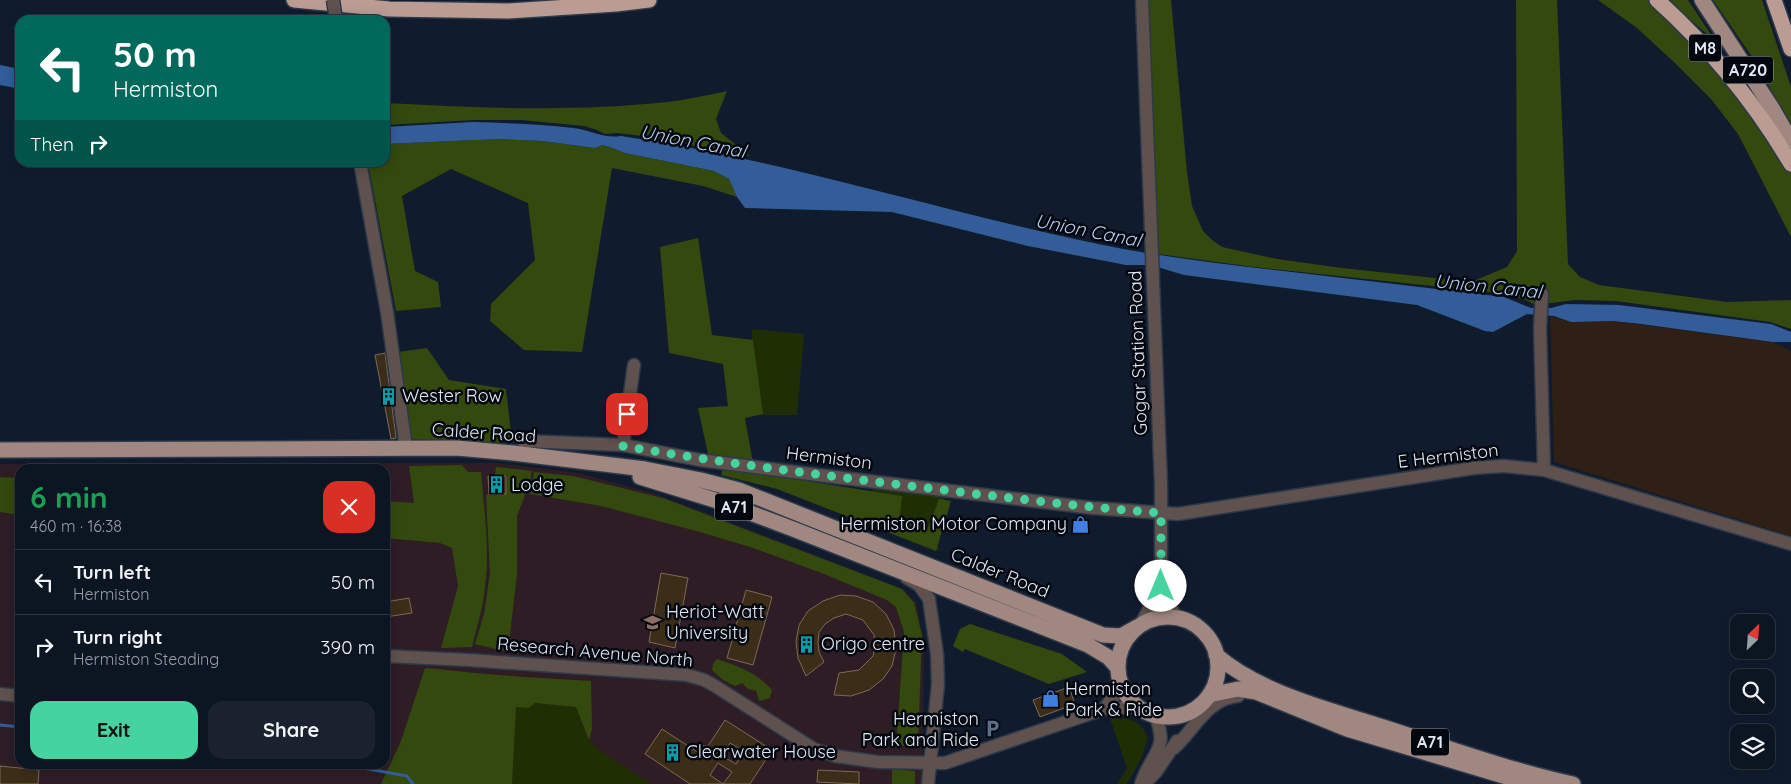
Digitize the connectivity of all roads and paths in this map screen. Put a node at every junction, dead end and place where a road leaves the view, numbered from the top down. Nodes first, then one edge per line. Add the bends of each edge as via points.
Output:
1 (294, 0) edge
2 (333, 0) edge
3 (649, 0) edge
4 (1142, 0) edge
5 (1657, 0) edge
6 (1702, 0) edge
7 (1774, 0) edge
8 (335, 15) edge
9 (1791, 49) edge
10 (1791, 141) edge
11 (1791, 164) edge
12 (361, 167) edge
13 (1542, 294) dead end
14 (634, 365) dead end
15 (523, 441) dead end
16 (623, 446) junction
17 (406, 448) junction
18 (0, 450) edge
19 (590, 463) junction
20 (1544, 470) junction
21 (1161, 513) junction
22 (1791, 544) edge
23 (875, 560) junction
24 (1161, 586) junction
25 (1177, 618) junction
26 (1139, 626) junction
27 (1216, 655) junction
28 (390, 656) edge
29 (1118, 668) junction
30 (1122, 686) junction
31 (0, 694) edge
32 (15, 696) edge
33 (1206, 699) junction
34 (1139, 707) junction
35 (1290, 707) junction
36 (1104, 709) junction
37 (1155, 715) junction
38 (1174, 748) junction
39 (930, 764) junction
40 (928, 784) edge
41 (1142, 784) edge
42 (1532, 784) edge
43 (1573, 784) edge

1 - 3 highway via 390,9 508,11
2 - 8 street, bridge
4 - 21 street, Gogar Station Road
5 - 11 highway, M8 via 1700,42 1749,101
6 - 10 main road, A720
7 - 9 highway
12 - 17 street via 387,312
13 - 20 street
14 - 16 street
15 - 16 street, Hermiston
16 - 21 street, Hermiston via 808,474
17 - 18 main road, Calder Road / A71
17 - 19 main road, Calder Road / A71 via 487,451
19 - 23 main road, Calder Road / A71 via 724,504
19 - 26 main road, Calder Road / A71 via 645,469 739,490 1103,635 1121,636
20 - 21 street, E Hermiston via 1504,466 1474,468 1178,514
20 - 22 street, E Hermiston
21 - 24 street, Gogar Station Road
23 - 29 main road, Calder Road / A71 via 1088,645 1108,657
23 - 39 street via 919,585 929,599 938,684
24 - 25 street, Gogar Station Road
24 - 26 street, Gogar Station Road
25 - 26 main road via 1158,618
25 - 27 main road via 1202,630
26 - 29 main road via 1123,646
27 - 33 main road via 1218,669
27 - 43 main road, A71 via 1234,670 1290,695 1426,741
28 - 39 street, Research Avenue North via 687,675 716,686 822,753 861,760
29 - 30 main road
30 - 34 main road
30 - 36 street
31 - 32 street
33 - 35 main road, A71 via 1238,689 1256,692
33 - 37 main road via 1180,715
33 - 38 street via 1182,730
34 - 36 street, Research Avenue North
34 - 37 main road
35 - 38 street via 1242,696 1224,699 1215,703
35 - 42 main road, A71 via 1347,728
36 - 39 street, Research Avenue North via 945,763
37 - 41 street via 1160,744 1144,771
38 - 41 street
39 - 40 street

